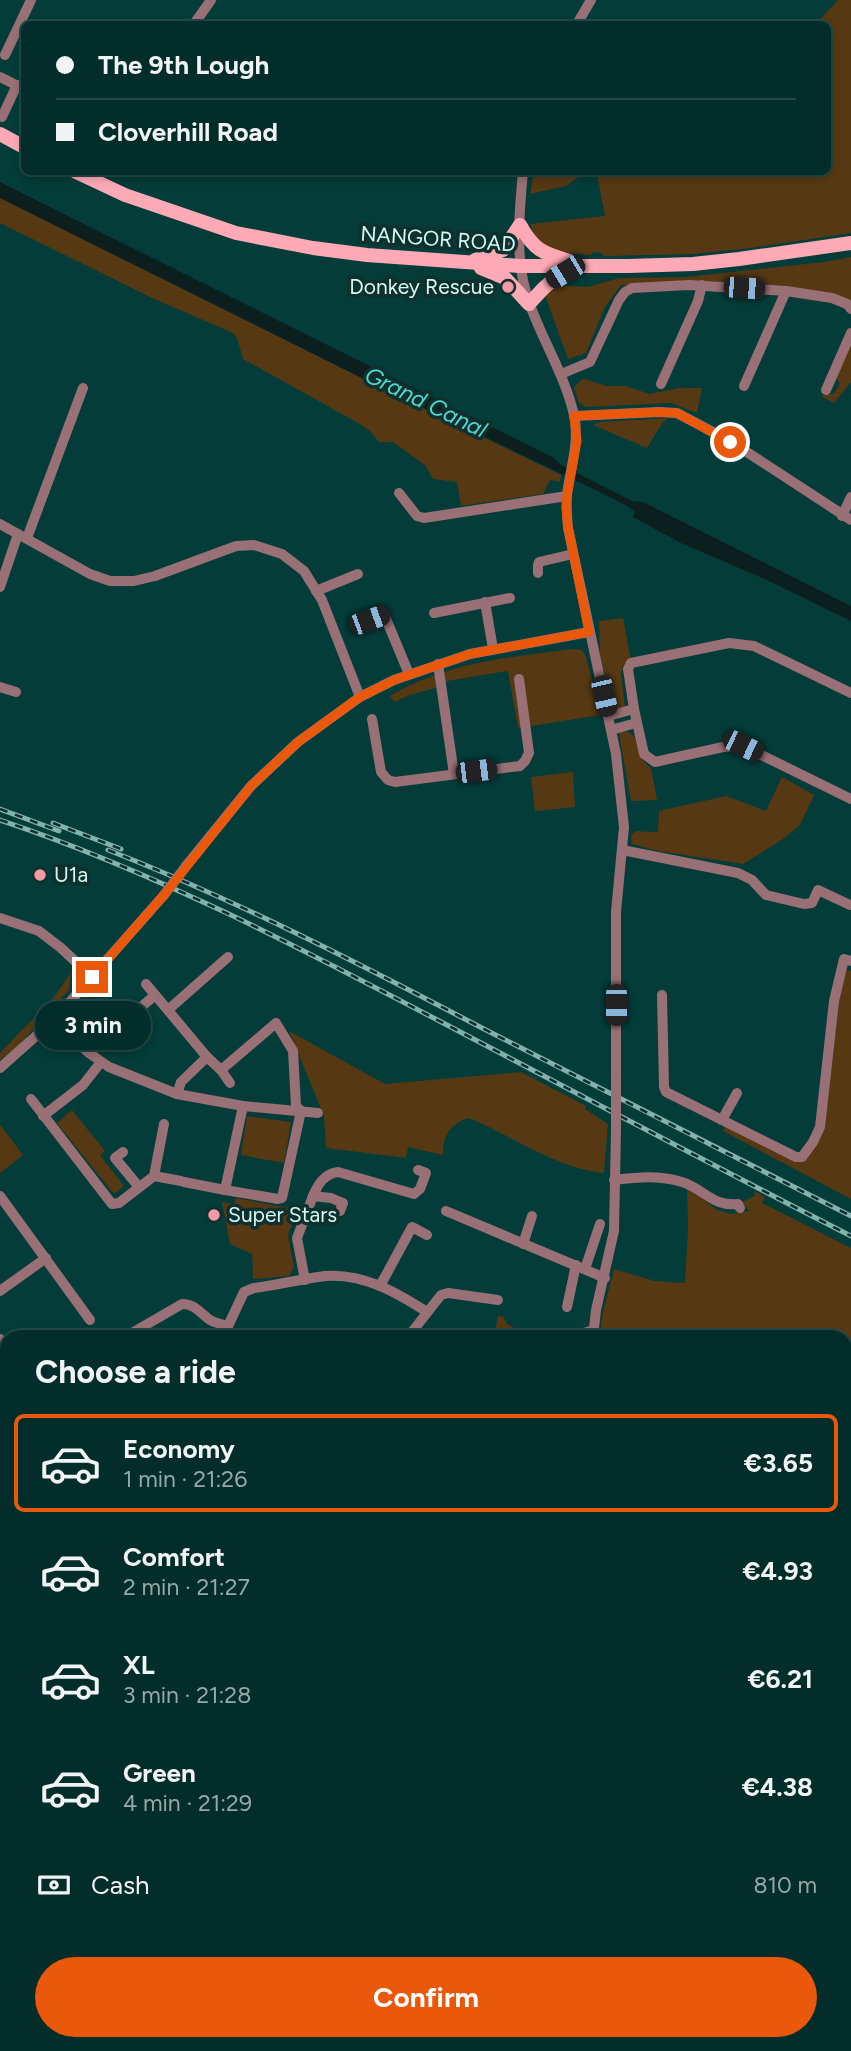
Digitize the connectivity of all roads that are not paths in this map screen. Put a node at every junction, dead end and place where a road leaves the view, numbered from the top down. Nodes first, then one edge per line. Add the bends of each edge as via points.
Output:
1 (31, 0) edge
2 (211, 0) edge
3 (591, 0) edge
4 (21, 21) edge
5 (21, 21) edge
6 (196, 21) edge
7 (579, 21) edge
8 (5, 55) dead end
9 (0, 77) edge
10 (21, 87) edge
11 (2, 117) dead end
12 (0, 135) edge
13 (21, 146) edge
14 (83, 175) edge
15 (523, 175) edge
16 (520, 225) junction
17 (851, 243) edge
18 (467, 262) junction
19 (520, 266) junction
20 (585, 266) junction
21 (702, 285) junction
22 (786, 291) junction
23 (529, 304) junction
24 (851, 309) edge
25 (851, 333) edge
26 (561, 374) junction
27 (661, 384) dead end
28 (744, 386) dead end
29 (83, 388) dead end
30 (826, 390) dead end
31 (574, 416) junction
32 (399, 493) dead end
33 (567, 496) junction
34 (851, 497) edge
35 (846, 518) edge
36 (0, 524) edge
37 (22, 536) junction
38 (573, 554) junction
39 (538, 573) dead end
40 (358, 574) dead end
41 (0, 587) edge
42 (316, 591) junction
43 (444, 596) dead end
44 (510, 598) dead end
45 (485, 602) junction
46 (446, 610) junction
47 (434, 613) dead end
48 (369, 620) dead end
49 (589, 632) junction
50 (493, 649) junction
51 (438, 664) junction
52 (409, 674) junction
53 (519, 680) dead end
54 (0, 687) edge
55 (16, 692) dead end
56 (851, 693) edge
57 (360, 697) junction
58 (634, 709) junction
59 (608, 716) junction
60 (372, 719) dead end
61 (636, 723) junction
62 (611, 730) junction
63 (454, 774) junction
64 (851, 799) edge
65 (622, 849) junction
66 (850, 905) edge
67 (0, 918) edge
68 (228, 957) dead end
69 (847, 960) edge
70 (92, 977) junction
71 (146, 984) dead end
72 (155, 995) junction
73 (662, 995) dead end
74 (168, 1010) junction
75 (54, 1020) junction
76 (89, 1054) junction
77 (207, 1057) junction
78 (101, 1062) junction
79 (0, 1068) edge
80 (221, 1070) junction
81 (230, 1083) dead end
82 (737, 1093) dead end
83 (177, 1094) junction
84 (31, 1099) dead end
85 (243, 1106) junction
86 (301, 1111) junction
87 (318, 1113) dead end
88 (43, 1116) junction
89 (722, 1120) junction
90 (164, 1124) dead end
91 (123, 1152) dead end
92 (418, 1170) dead end
93 (155, 1176) junction
94 (614, 1180) junction
95 (139, 1187) junction
96 (225, 1190) junction
97 (0, 1196) edge
98 (313, 1196) junction
99 (740, 1208) dead end
100 (340, 1211) dead end
101 (446, 1211) dead end
102 (532, 1216) dead end
103 (600, 1224) dead end
104 (427, 1235) dead end
105 (523, 1244) junction
106 (46, 1258) junction
107 (581, 1267) junction
108 (605, 1278) junction
109 (305, 1280) junction
110 (380, 1286) junction
111 (0, 1291) edge
112 (498, 1300) dead end
113 (567, 1307) dead end
114 (427, 1312) junction
115 (90, 1320) dead end
116 (137, 1330) edge
117 (226, 1330) edge
118 (228, 1330) edge
119 (413, 1330) edge
120 (594, 1330) edge

1 - 4 street
2 - 6 street
3 - 7 street
5 - 8 street
9 - 10 street
10 - 11 street
12 - 13 main road
14 - 18 main road, NANGOR ROAD via 136,199 249,236 313,248
15 - 16 street
16 - 18 main road via 503,250
16 - 19 street
16 - 20 main road via 541,252
17 - 20 main road, NANGOR ROAD via 693,264
18 - 19 main road, NANGOR ROAD
18 - 23 main road via 505,278
19 - 20 main road, NANGOR ROAD
19 - 23 street
20 - 23 main road via 548,283
21 - 22 street
21 - 26 street via 625,292 590,362
21 - 27 street
22 - 24 street via 832,298
22 - 28 street
23 - 26 street
25 - 30 street
26 - 31 street
29 - 37 street
31 - 33 street via 577,441
31 - 35 street via 677,413
32 - 33 street via 417,516 424,518
33 - 38 street
34 - 35 street
36 - 37 street
37 - 41 street
37 - 42 street via 110,581 155,576 229,547 254,545 292,560
38 - 39 street via 539,562
38 - 49 street
40 - 42 street
42 - 57 street
43 - 46 street
44 - 45 street
45 - 46 street
45 - 50 street
46 - 47 street
48 - 52 street via 384,614
49 - 50 street
49 - 59 street
50 - 51 street
51 - 52 street
51 - 63 street
52 - 57 street
53 - 63 street via 529,753 526,761 520,766
54 - 55 street
56 - 58 street via 754,646 729,643 631,663 628,674
57 - 70 street, bridge via 298,742 251,786
58 - 59 street
58 - 61 street
59 - 62 street
60 - 63 street via 381,772 388,780
61 - 62 street
61 - 64 street via 644,754 655,762 743,746
62 - 65 street via 623,817
65 - 66 street via 738,873 766,895 804,904 812,902 818,890
65 - 94 street, bridge via 616,912
67 - 70 street via 39,931
68 - 74 street
69 - 89 street via 834,1001 820,1127 806,1153 796,1157
70 - 75 street
71 - 72 street
72 - 74 street
72 - 76 street
73 - 89 street via 664,1087
74 - 77 street
75 - 76 street
75 - 79 street
76 - 78 street
77 - 80 street
77 - 83 street via 181,1082
78 - 83 street
78 - 88 street via 83,1085
80 - 81 street
80 - 86 street via 276,1023 293,1051 296,1106
82 - 89 street
83 - 85 street
84 - 88 street
85 - 86 street
85 - 96 street
86 - 87 street
86 - 96 street via 282,1198
88 - 95 street via 112,1204
90 - 93 street
91 - 95 street via 116,1158
92 - 98 street via 426,1172 414,1194 338,1172 321,1181
93 - 95 street
93 - 96 street
94 - 99 street via 659,1176 684,1183 725,1206 738,1204
94 - 108 street via 614,1231
97 - 106 street
98 - 100 street via 343,1203
98 - 109 street via 297,1238
101 - 105 street
102 - 105 street
103 - 107 street
104 - 110 street via 412,1227
105 - 107 street
106 - 111 street
106 - 115 street
107 - 108 street
107 - 113 street
108 - 120 street
109 - 110 street via 345,1277
109 - 118 street via 244,1292
110 - 114 street
112 - 114 street via 448,1293
114 - 119 street
116 - 117 street via 189,1304

